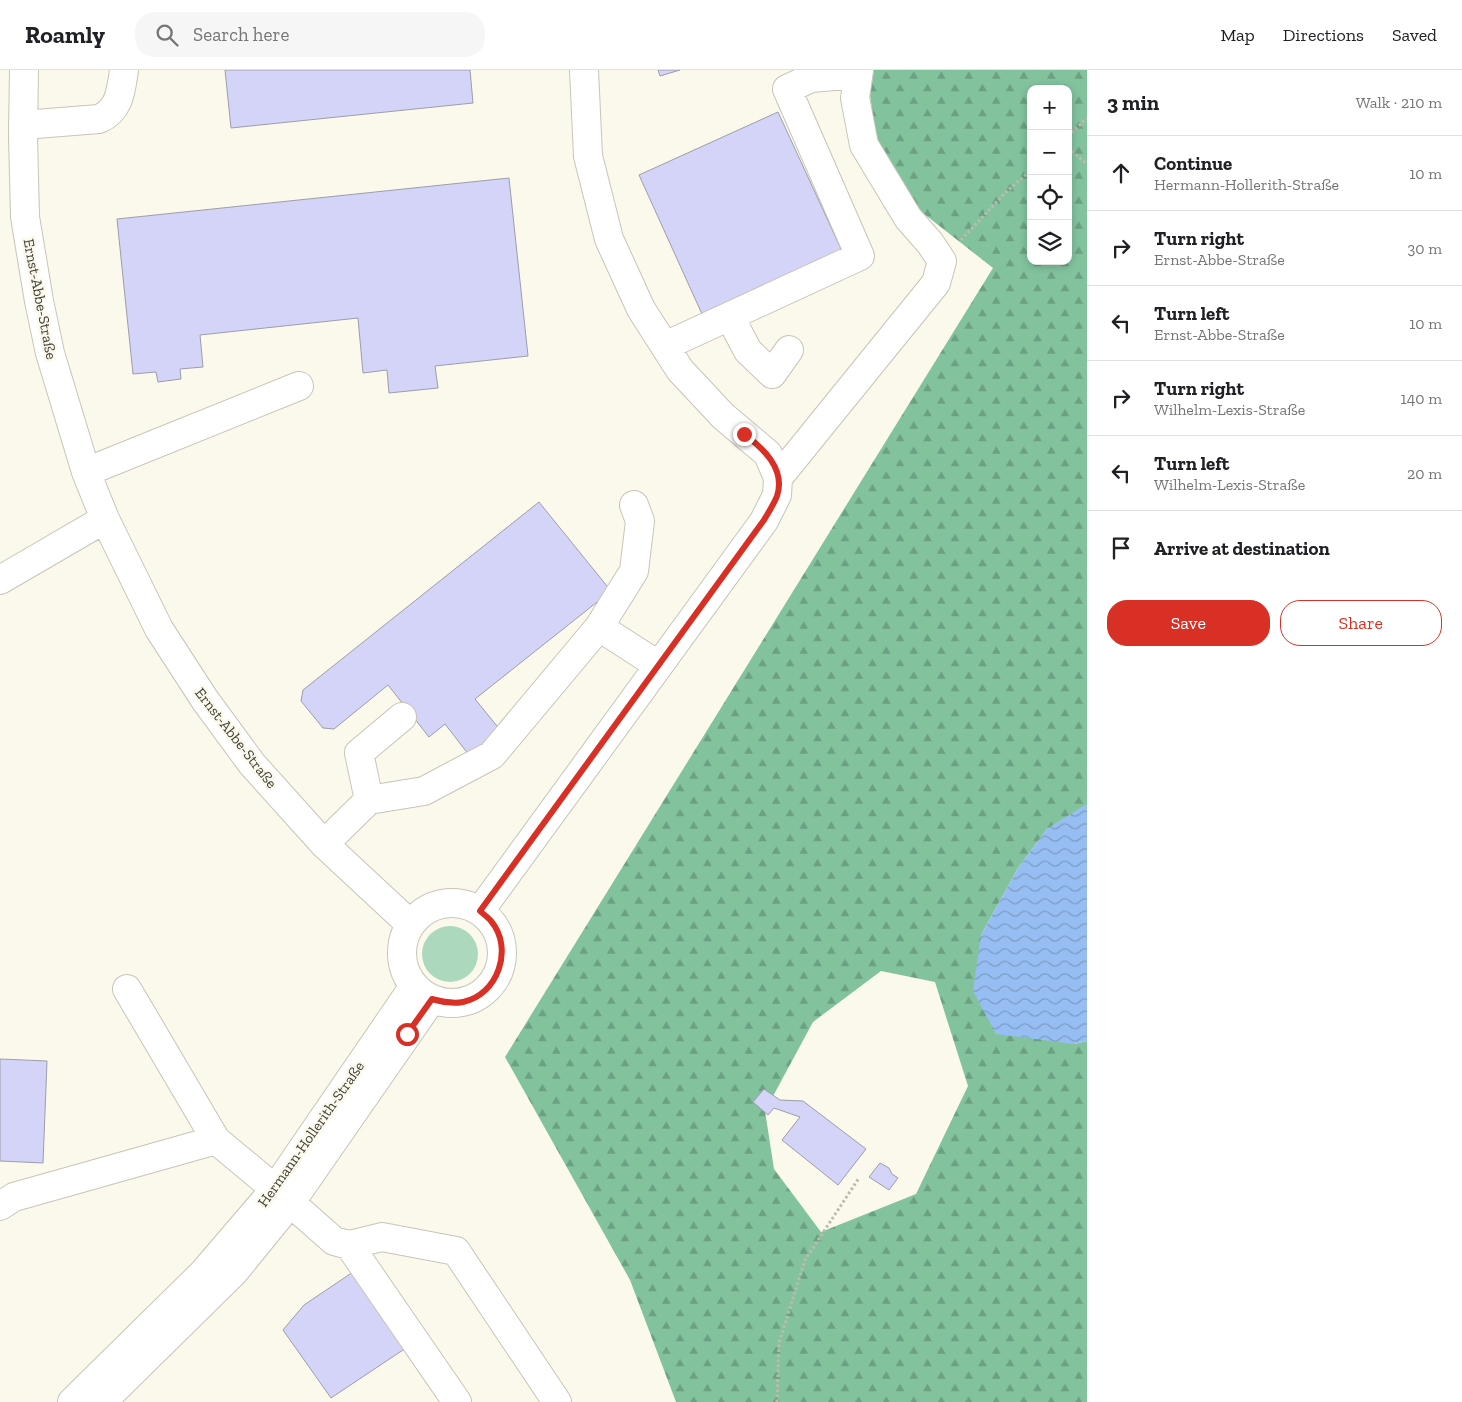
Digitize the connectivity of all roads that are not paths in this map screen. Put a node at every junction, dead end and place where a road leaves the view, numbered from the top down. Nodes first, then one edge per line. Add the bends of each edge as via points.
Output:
1 (24, 70) edge
2 (124, 70) edge
3 (584, 70) edge
4 (858, 72) edge
5 (15, 132) edge
6 (730, 316) junction
7 (665, 346) junction
8 (789, 350) dead end
9 (299, 386) dead end
10 (86, 472) junction
11 (778, 478) junction
12 (634, 505) dead end
13 (105, 519) junction
14 (0, 580) edge
15 (599, 627) junction
16 (658, 665) junction
17 (402, 717) dead end
18 (369, 800) junction
19 (324, 844) junction
20 (480, 911) junction
21 (410, 924) junction
22 (127, 989) dead end
23 (423, 993) junction
24 (216, 1140) junction
25 (283, 1195) junction
26 (0, 1206) edge
27 (349, 1245) junction
28 (455, 1401) edge
29 (72, 1402) edge
30 (102, 1402) edge
31 (557, 1402) edge

1 - 5 street, Ernst-Abbe-Straße
2 - 5 street via 118,102 107,116
3 - 7 street via 588,156 609,239 641,309
4 - 6 street via 811,78 788,89 860,256
4 - 11 street via 855,98 864,145 908,218 942,261 936,283
5 - 10 street, Ernst-Abbe-Straße via 39,301 50,353
6 - 7 street
6 - 8 street via 748,351 772,374
7 - 11 street via 680,370 723,416 768,454
9 - 10 street
10 - 13 street, Ernst-Abbe-Straße
11 - 16 street via 777,495 764,520
12 - 15 street via 640,521 634,571
13 - 14 street
13 - 19 street, Ernst-Abbe-Straße via 159,629 205,700 252,764
15 - 16 street
15 - 18 street via 492,755 424,792
16 - 20 street
17 - 18 street via 359,753
18 - 19 street
19 - 21 street, Ernst-Abbe-Straße
20 - 21 street via 452,902 424,911
20 - 23 street via 500,936 500,969 492,984 465,1002 448,1003
21 - 23 street via 405,933 402,961 406,975
22 - 24 street
23 - 25 street, Hermann-Hollerith-Straße
24 - 25 street
24 - 26 street via 14,1197
25 - 27 street via 334,1241
25 - 29 street, Hermann-Hollerith-Straße
25 - 30 street, Hermann-Hollerith-Straße via 234,1272
27 - 28 street
27 - 31 street via 382,1237 456,1251

